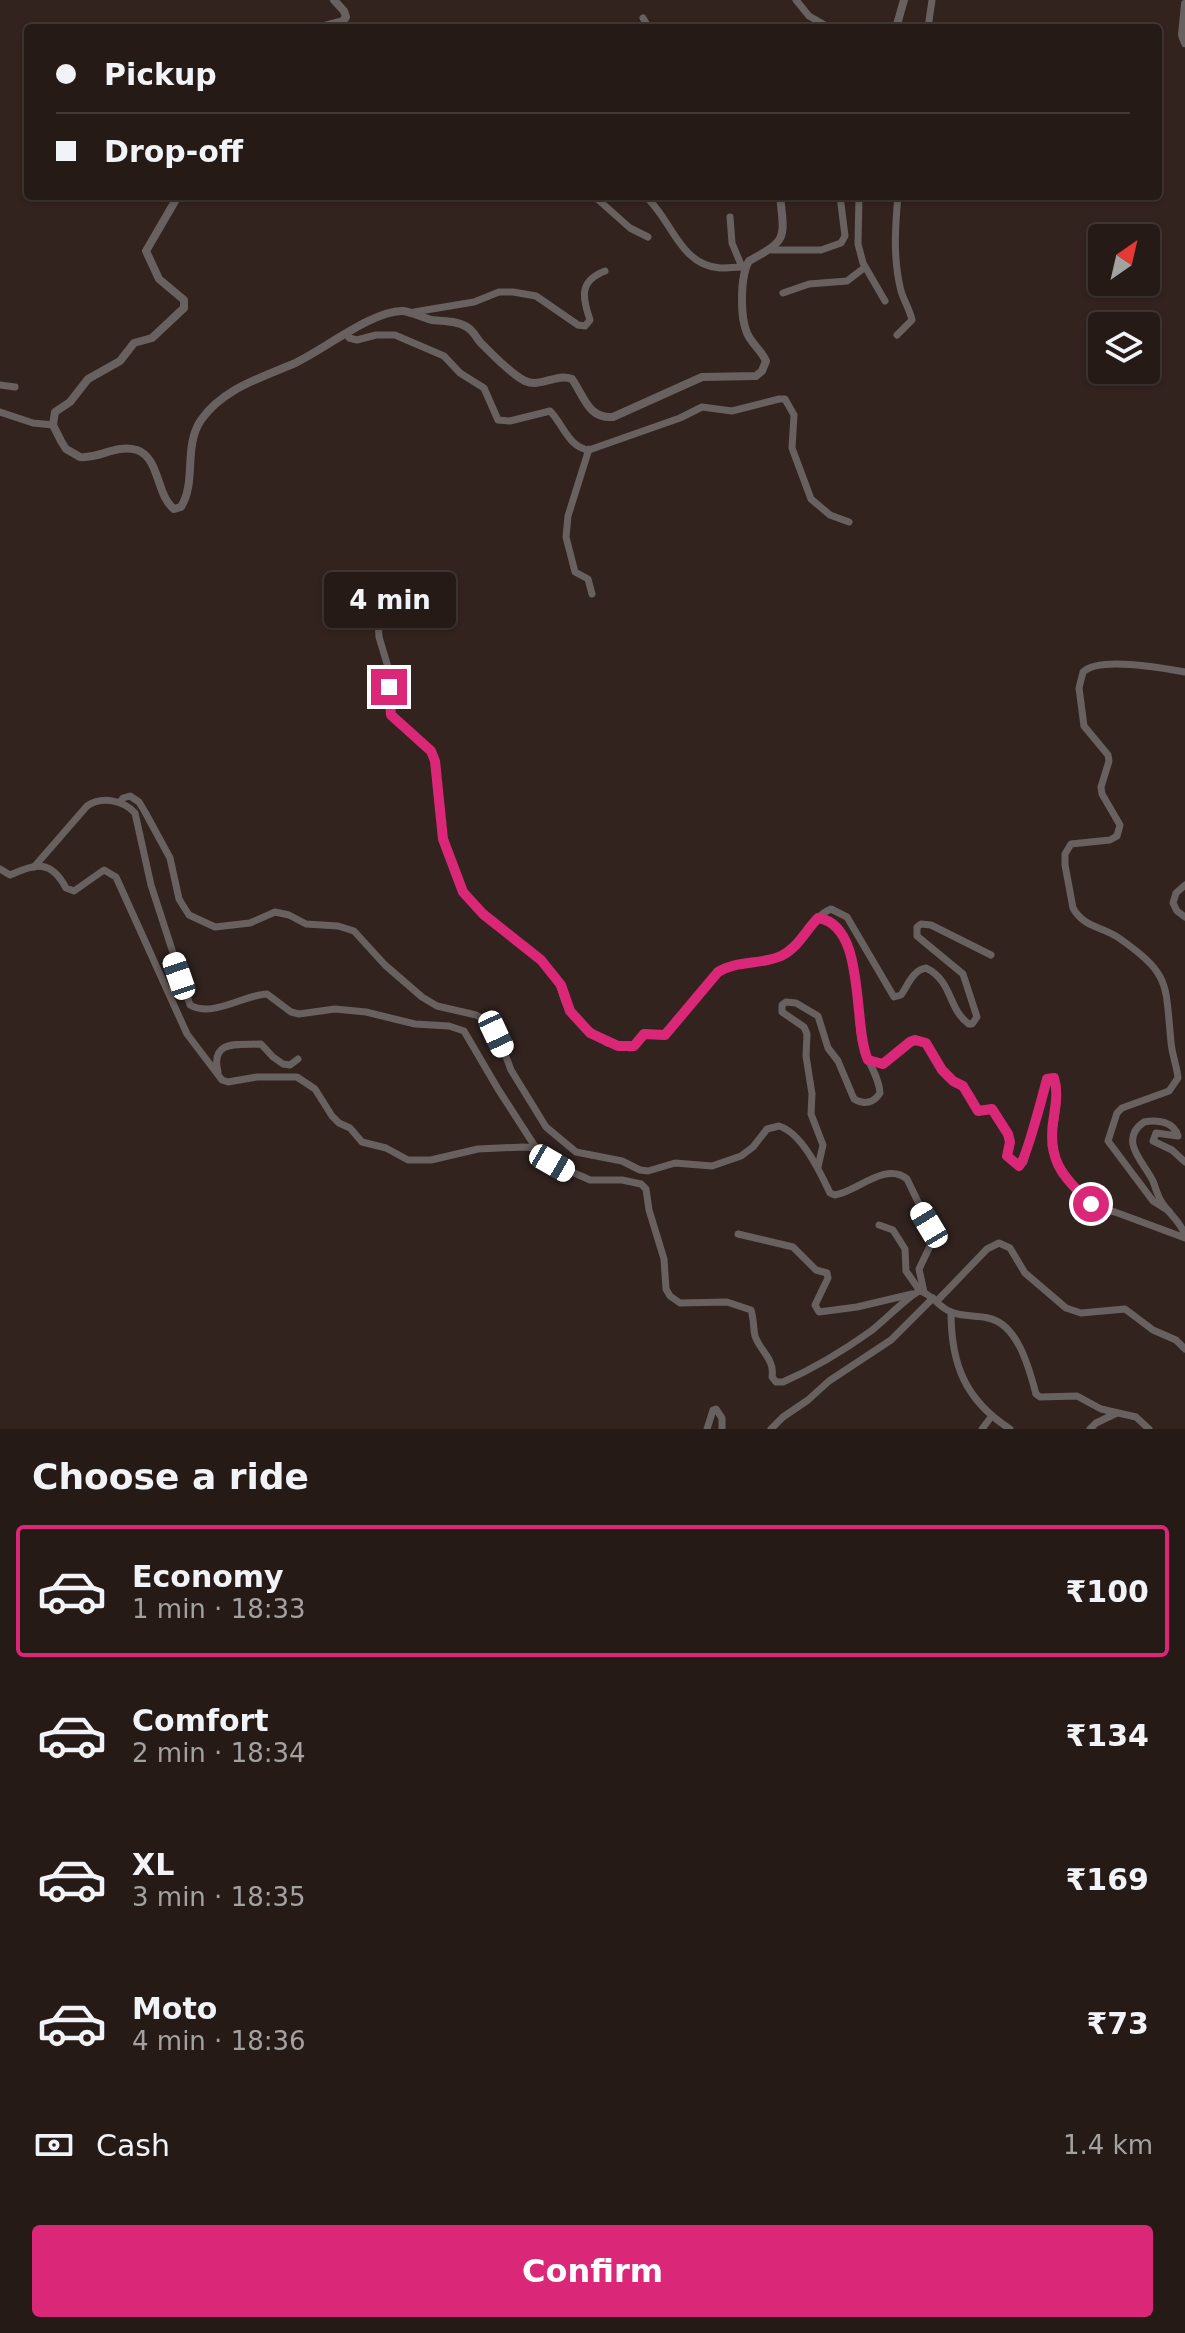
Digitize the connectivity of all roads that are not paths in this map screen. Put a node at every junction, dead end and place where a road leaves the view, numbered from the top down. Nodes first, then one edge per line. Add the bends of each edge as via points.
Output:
1 (334, 0) edge
2 (796, 0) edge
3 (904, 0) edge
4 (932, 0) edge
5 (1185, 4) edge
6 (643, 18) dead end
7 (331, 24) edge
8 (647, 24) edge
9 (823, 24) edge
10 (897, 24) edge
11 (929, 24) edge
12 (1185, 43) edge
13 (176, 200) edge
14 (598, 200) edge
15 (649, 200) edge
16 (780, 200) edge
17 (840, 200) edge
18 (859, 200) edge
19 (897, 200) edge
20 (730, 217) dead end
21 (648, 237) dead end
22 (772, 250) junction
23 (744, 267) junction
24 (864, 268) junction
25 (605, 271) dead end
26 (783, 293) dead end
27 (885, 301) dead end
28 (404, 311) junction
29 (347, 333) junction
30 (897, 335) dead end
31 (0, 385) edge
32 (15, 387) dead end
33 (0, 412) edge
34 (53, 425) junction
35 (589, 449) junction
36 (849, 522) dead end
37 (592, 594) dead end
38 (378, 620) dead end
39 (1185, 672) edge
40 (120, 802) junction
41 (34, 867) junction
42 (0, 869) edge
43 (1185, 885) edge
44 (1185, 917) edge
45 (818, 918) junction
46 (991, 955) dead end
47 (298, 1059) dead end
48 (868, 1060) junction
49 (219, 1074) junction
50 (536, 1148) junction
51 (1185, 1162) edge
52 (818, 1167) junction
53 (1169, 1211) junction
54 (879, 1225) dead end
55 (738, 1234) dead end
56 (1185, 1237) edge
57 (918, 1292) junction
58 (935, 1300) junction
59 (951, 1312) junction
60 (1185, 1349) edge
61 (1119, 1412) junction
62 (991, 1417) junction
63 (707, 1429) edge
64 (722, 1429) edge
65 (771, 1429) edge
66 (982, 1429) edge
67 (1010, 1429) edge
68 (1090, 1429) edge
69 (1149, 1429) edge

1 - 7 street via 346,17
2 - 9 street
3 - 10 street
4 - 11 street
5 - 12 street
6 - 8 street
13 - 34 street via 146,251 159,279 184,300 184,308 152,338 134,343 120,361 88,379 55,412
14 - 21 street
15 - 23 street via 691,258 719,268
16 - 22 street via 781,235
17 - 22 street via 845,236 841,243 821,250
18 - 24 street via 858,244
19 - 30 street via 895,250 902,296 912,320
20 - 23 street via 732,243
22 - 23 street
23 - 28 street via 745,323 766,361 762,371 756,376 702,377 613,417 590,411 572,379 535,384 525,380 468,327
24 - 26 street via 847,281 809,284
24 - 27 street
25 - 28 street via 593,275 585,288 590,320 585,326 536,296 513,292 420,313
28 - 29 street
29 - 34 street via 215,404 191,439 186,497 178,508 166,501 144,454 125,448 80,457 66,449
29 - 35 street via 357,340 395,335 432,350 484,388 498,420 550,411 573,443
31 - 32 street
33 - 34 street
35 - 36 street via 702,407 732,411 782,398 792,409 792,448 811,499
35 - 37 street via 566,537 575,572 588,579
38 - 45 street via 391,715 431,751 443,839 463,892 541,960 561,985 575,1018 599,1039 630,1048 644,1034 665,1035 718,972 783,955
39 - 53 street via 1107,665 1083,672 1079,688 1084,726 1108,755 1101,787 1120,825 1110,840 1071,844 1065,854 1078,916 1120,939 1153,965 1165,982 1178,1078 1169,1091 1122,1108 1108,1141 1153,1201
40 - 41 street via 94,801 87,806
40 - 50 street via 135,813 155,900 190,1005 229,1005 267,994 299,1014 335,1009 459,1028
40 - 52 street via 130,796 139,802 170,858 179,899 189,915 215,927 250,923 275,912 306,924 347,928 422,997 487,1021 546,1127 576,1152 648,1171 675,1163 712,1166 741,1156 767,1129 779,1126 791,1132
41 - 42 street via 10,875
41 - 49 street via 52,868 74,891 104,870 116,877 187,1034
43 - 44 street via 1173,898
45 - 46 street via 831,909 847,917 894,997 920,969 931,971 969,1024 977,1017 967,979 917,936 917,927 931,925
45 - 48 street via 842,933 856,980
47 - 49 street via 283,1064 261,1044 225,1047 215,1057
48 - 52 street via 880,1093 862,1103 851,1095 818,1016 796,1003 782,1005 782,1012 807,1034 811,1114 823,1145
48 - 56 street via 883,1064 910,1042 926,1043 978,1111 992,1109 996,1114 1010,1142 1007,1156 1019,1166 1047,1079 1054,1078 1057,1105 1051,1146 1061,1173 1099,1209
49 - 50 street via 228,1082 297,1077 315,1089 332,1116 362,1142 408,1160 497,1147
50 - 57 street via 552,1163 590,1180 644,1186 664,1259 667,1292 680,1303 727,1302 751,1310 756,1339 776,1382 834,1357
51 - 53 street via 1153,1141 1156,1133 1178,1136 1173,1127 1162,1121 1144,1122 1133,1133 1135,1155
52 - 57 street via 835,1195 896,1173 907,1179 933,1233 919,1269
53 - 56 street
54 - 57 street via 893,1230 905,1249 906,1271
55 - 57 street via 793,1247 816,1270 827,1273 815,1305 819,1312
57 - 58 street
58 - 59 street
58 - 60 street via 999,1243 1010,1248 1025,1273 1066,1308 1081,1313 1125,1309
58 - 65 street via 891,1340 829,1381
59 - 61 street via 1007,1326 1040,1397 1077,1396
59 - 62 street via 953,1353 962,1381
61 - 68 street
61 - 69 street via 1136,1417
62 - 66 street
62 - 67 street
63 - 64 street via 716,1409

